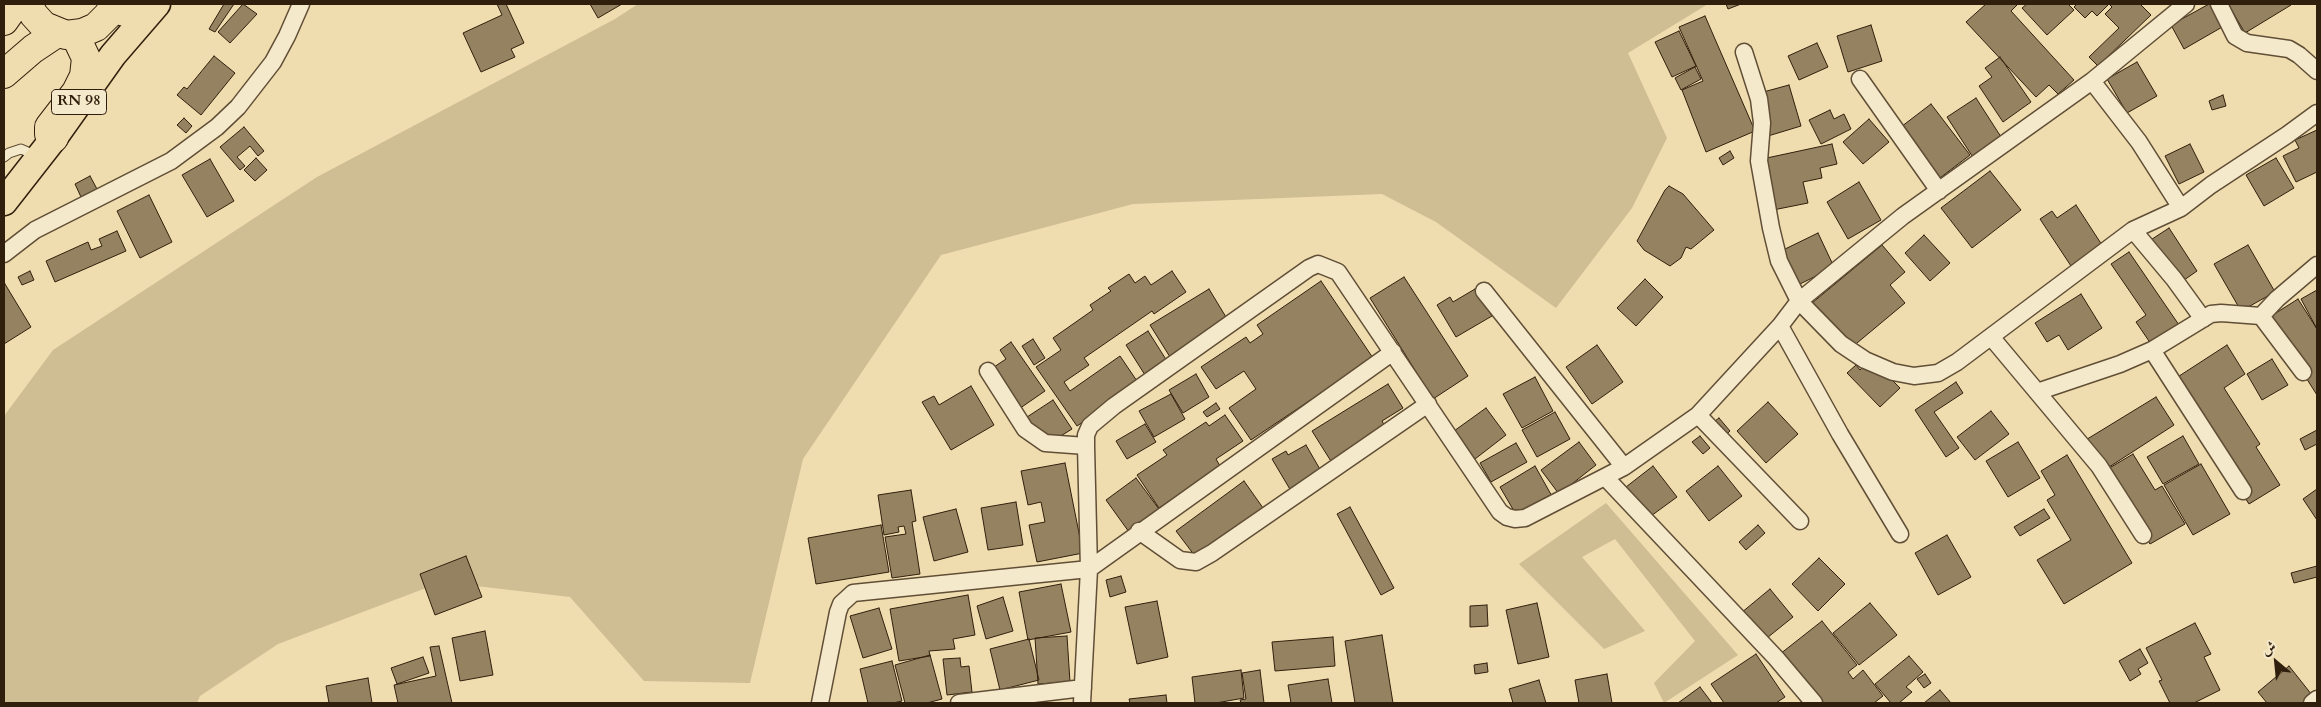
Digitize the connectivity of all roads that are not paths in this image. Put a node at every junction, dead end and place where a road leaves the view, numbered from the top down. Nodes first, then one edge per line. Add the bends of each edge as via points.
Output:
1 (16, 4) edge
2 (28, 4) edge
3 (301, 4) edge
4 (2186, 4) edge
5 (2218, 4) edge
6 (151, 10) edge
7 (4, 21) edge
8 (91, 21) edge
9 (1744, 52) dead end
10 (2317, 71) edge
11 (4, 74) edge
12 (99, 75) junction
13 (1860, 79) dead end
14 (2092, 81) junction
15 (2317, 113) edge
16 (46, 148) junction
17 (4, 157) edge
18 (1939, 191) junction
19 (4, 202) edge
20 (2181, 208) junction
21 (2133, 230) junction
22 (4, 254) edge
23 (2317, 266) edge
24 (1484, 291) dead end
25 (1799, 301) junction
26 (2261, 316) junction
27 (2203, 319) junction
28 (1780, 326) junction
29 (1992, 338) junction
30 (2152, 350) junction
31 (1393, 352) junction
32 (988, 371) dead end
33 (2303, 372) dead end
34 (2036, 392) junction
35 (1428, 404) junction
36 (1698, 415) junction
37 (1086, 446) junction
38 (1624, 467) junction
39 (1605, 477) junction
40 (2243, 491) dead end
41 (1800, 521) dead end
42 (1140, 532) junction
43 (1900, 534) dead end
44 (2143, 535) dead end
45 (1089, 569) junction
46 (1082, 696) edge
47 (2317, 699) edge
48 (820, 703) edge
49 (959, 703) edge
50 (1814, 703) edge
51 (2312, 703) edge

1 - 7 highway
2 - 8 highway via 44,26
3 - 22 street via 273,62 244,100 217,127 171,161 35,230
4 - 14 street
5 - 10 street via 2236,36 2247,44 2289,49
6 - 8 highway
6 - 12 main road, RN 98
8 - 11 highway via 33,48
8 - 12 highway via 101,51
8 - 16 highway via 84,76 49,127
9 - 25 street via 1759,99 1762,123 1759,161 1771,228 1779,261
12 - 16 main road, RN 98
13 - 18 street
14 - 18 street
14 - 20 street via 2139,142
15 - 20 street
16 - 17 lane via 34,153 21,149
16 - 19 main road, RN 98
18 - 25 street via 1903,216
20 - 21 street
21 - 27 street
21 - 29 street
23 - 26 street
24 - 38 street
25 - 28 street
25 - 29 street via 1841,344 1865,360 1914,376 1938,372
26 - 27 street via 2221,313
26 - 33 street
27 - 30 street
28 - 36 street
28 - 43 street
29 - 34 street
30 - 34 street
30 - 40 street
31 - 35 street
31 - 37 street via 1338,272 1318,264 1114,406 1090,426
31 - 42 street
32 - 37 street via 1025,429 1045,443
34 - 44 street via 2099,466
35 - 39 street via 1500,512 1507,517 1525,518
35 - 42 street via 1196,562 1180,560
36 - 38 street
36 - 41 street
37 - 45 street
38 - 39 street
39 - 50 street via 1776,658
42 - 45 street
45 - 46 street
45 - 48 street via 853,593 841,604 838,612
46 - 49 street
47 - 51 street

